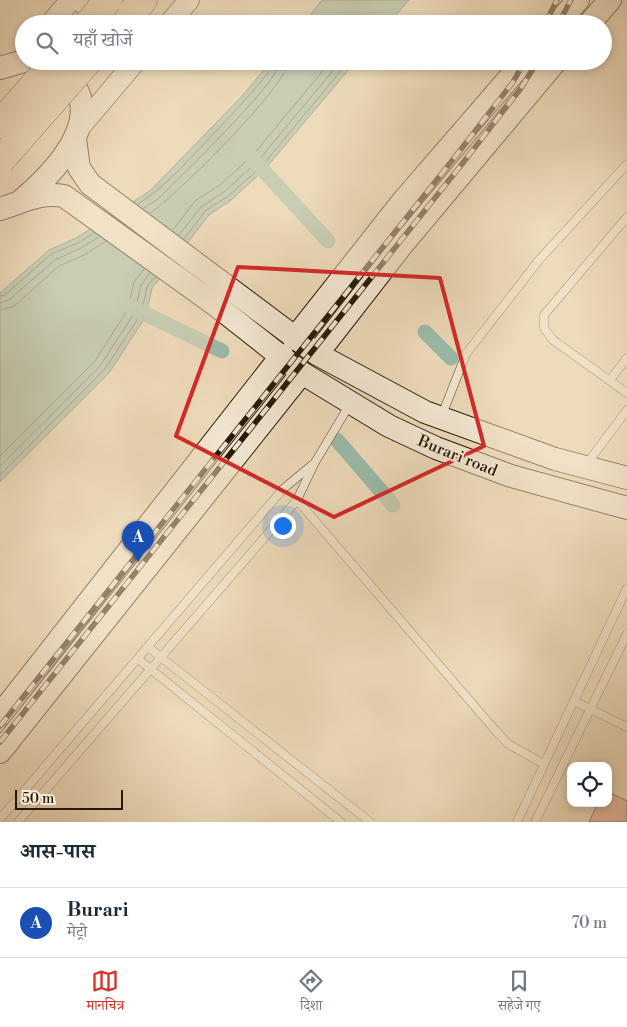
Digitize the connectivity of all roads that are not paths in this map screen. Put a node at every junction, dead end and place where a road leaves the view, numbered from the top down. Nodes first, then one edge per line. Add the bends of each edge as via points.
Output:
1 (71, 0) edge
2 (79, 0) edge
3 (108, 0) edge
4 (143, 0) edge
5 (189, 0) edge
6 (578, 0) edge
7 (610, 0) edge
8 (58, 15) edge
9 (96, 15) edge
10 (97, 15) edge
11 (130, 15) edge
12 (176, 15) edge
13 (565, 15) edge
14 (597, 15) edge
15 (47, 70) edge
16 (59, 70) edge
17 (80, 70) edge
18 (129, 70) edge
19 (516, 70) edge
20 (548, 70) edge
21 (0, 124) edge
22 (78, 133) junction
23 (0, 162) edge
24 (627, 164) edge
25 (23, 199) junction
26 (0, 210) edge
27 (627, 216) edge
28 (224, 299) junction
29 (288, 347) junction
30 (316, 354) junction
31 (627, 358) edge
32 (302, 373) junction
33 (610, 380) junction
34 (627, 393) edge
35 (350, 402) junction
36 (627, 410) edge
37 (441, 418) junction
38 (314, 464) junction
39 (584, 467) junction
40 (627, 478) edge
41 (297, 500) junction
42 (627, 508) edge
43 (627, 588) edge
44 (627, 634) edge
45 (148, 647) junction
46 (161, 657) junction
47 (138, 659) junction
48 (151, 669) junction
49 (574, 701) junction
50 (590, 709) junction
51 (0, 715) edge
52 (627, 727) edge
53 (0, 752) edge
54 (544, 764) junction
55 (327, 788) junction
56 (316, 802) junction
57 (0, 819) edge
58 (18, 822) edge
59 (341, 822) edge
60 (370, 822) edge
61 (517, 822) edge
62 (535, 822) edge

1 - 8 street
2 - 10 street
3 - 9 highway, bridge
4 - 11 highway
5 - 12 street
6 - 13 main road
7 - 14 main road
15 - 21 highway, bridge
16 - 22 main road via 77,91 82,109
17 - 23 highway, bridge
18 - 22 street
19 - 29 main road via 403,201
20 - 30 main road via 402,244
22 - 25 main road via 52,172
22 - 28 main road via 78,168 90,184
24 - 37 lane via 539,260 466,354
25 - 26 main road
25 - 28 main road via 54,194 74,201
27 - 33 lane via 544,315 544,328 553,340
28 - 29 main road
29 - 30 main road, Burari road
29 - 32 main road, Burari road
29 - 51 main road
30 - 37 main road, Burari road
31 - 33 lane
32 - 35 main road, Burari road
32 - 53 main road
33 - 34 lane
35 - 38 lane
35 - 42 main road, Burari road via 389,426 475,463
36 - 39 lane
37 - 39 main road, Burari road
38 - 41 lane
38 - 45 lane via 283,489
39 - 40 main road, Burari road
41 - 46 lane
41 - 54 lane via 508,744
43 - 49 lane
44 - 50 lane
45 - 46 lane
45 - 47 lane
46 - 48 lane
46 - 55 lane
47 - 48 lane
47 - 57 lane
48 - 56 lane
48 - 58 lane
49 - 50 lane
49 - 54 lane
50 - 52 lane
50 - 62 lane
54 - 61 lane
55 - 56 lane
55 - 60 lane
56 - 59 lane

